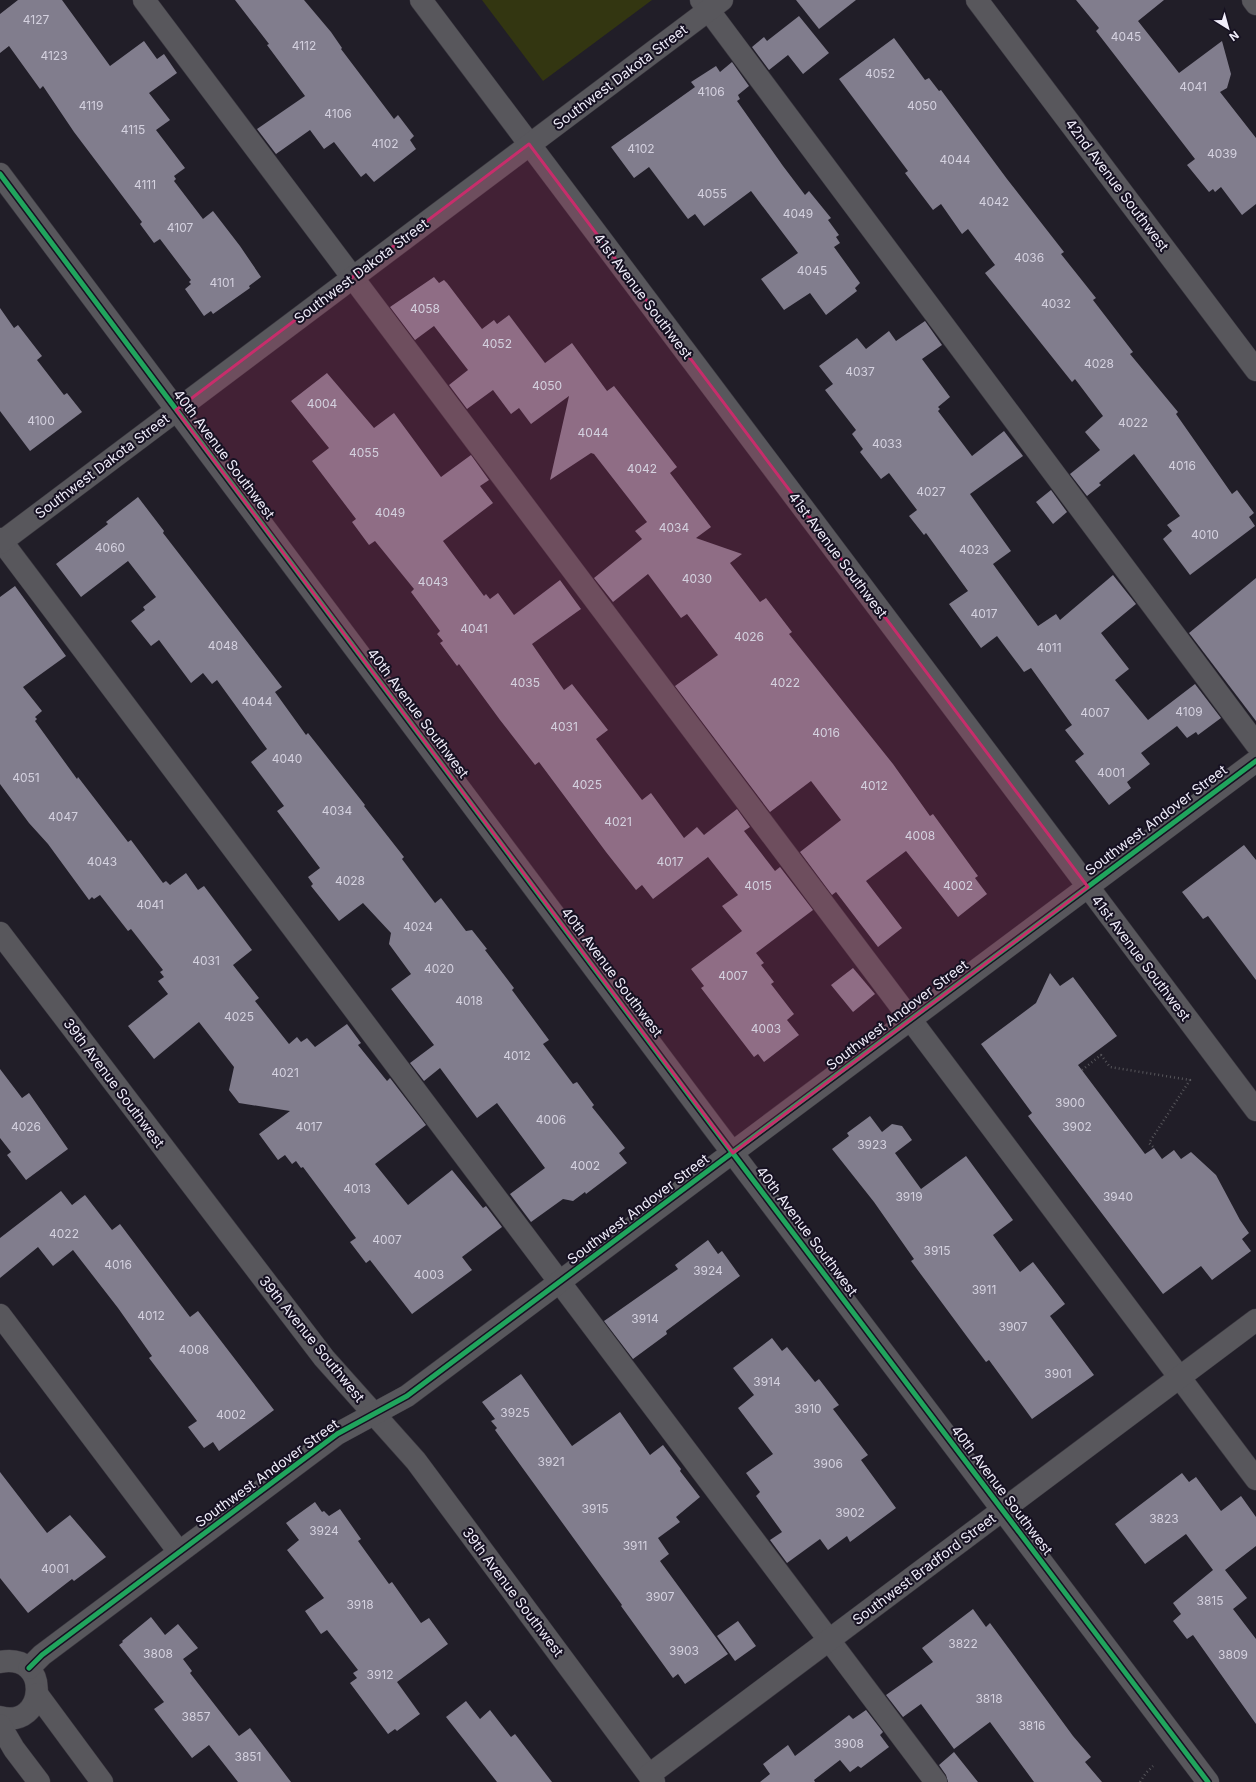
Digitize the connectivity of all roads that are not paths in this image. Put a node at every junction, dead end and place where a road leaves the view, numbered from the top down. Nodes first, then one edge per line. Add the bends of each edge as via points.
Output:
1 (144, 0) edge
2 (421, 0) edge
3 (977, 0) edge
4 (1253, 0) edge
5 (711, 3) edge
6 (1256, 4) edge
7 (529, 144) junction
8 (0, 174) edge
9 (352, 278) junction
10 (1256, 370) edge
11 (176, 410) junction
12 (1, 541) edge
13 (1256, 744) edge
14 (1256, 761) edge
15 (1088, 887) junction
16 (0, 933) edge
17 (910, 1020) junction
18 (1256, 1110) edge
19 (733, 1153) junction
20 (560, 1282) junction
21 (0, 1316) edge
22 (1256, 1320) edge
23 (1179, 1378) junction
24 (373, 1414) junction
25 (1256, 1478) edge
26 (1002, 1510) junction
27 (179, 1552) junction
28 (830, 1640) junction
29 (0, 1662) edge
30 (29, 1668) junction
31 (37, 1694) junction
32 (0, 1717) edge
33 (0, 1725) edge
34 (652, 1779) edge
35 (39, 1782) edge
36 (102, 1782) edge
37 (936, 1782) edge
38 (1208, 1782) edge

1 - 9 street
2 - 7 street, 41st Avenue Southwest
3 - 10 street, 42nd Avenue Southwest
4 - 6 street
5 - 7 street, Southwest Dakota Street
5 - 13 street
7 - 9 street, Southwest Dakota Street
7 - 15 street, 41st Avenue Southwest
8 - 11 street, 40th Avenue Southwest
9 - 11 street, Southwest Dakota Street
9 - 17 street
11 - 12 street, Southwest Dakota Street
11 - 19 street, 40th Avenue Southwest
12 - 20 street
14 - 15 street, Southwest Andover Street
15 - 17 street, Southwest Andover Street
15 - 18 street, 41st Avenue Southwest
16 - 24 street, 39th Avenue Southwest via 319,1351
17 - 19 street, Southwest Andover Street
17 - 23 street
19 - 20 street, Southwest Andover Street
19 - 26 street, 40th Avenue Southwest
20 - 24 street, Southwest Andover Street via 407,1396
20 - 28 street
21 - 27 street
22 - 23 street, Southwest Bradford Street
23 - 25 street
23 - 26 street, Southwest Bradford Street
24 - 27 street, Southwest Andover Street via 337,1434
24 - 34 street, 39th Avenue Southwest via 416,1461
26 - 28 street, Southwest Bradford Street
26 - 38 street, 40th Avenue Southwest
27 - 30 street, Southwest Andover Street via 42,1655
28 - 34 street, Southwest Bradford Street
28 - 37 street
29 - 30 street via 10,1660
30 - 31 street via 35,1676
31 - 32 street via 34,1705 22,1715 11,1719
31 - 36 street
33 - 35 street

